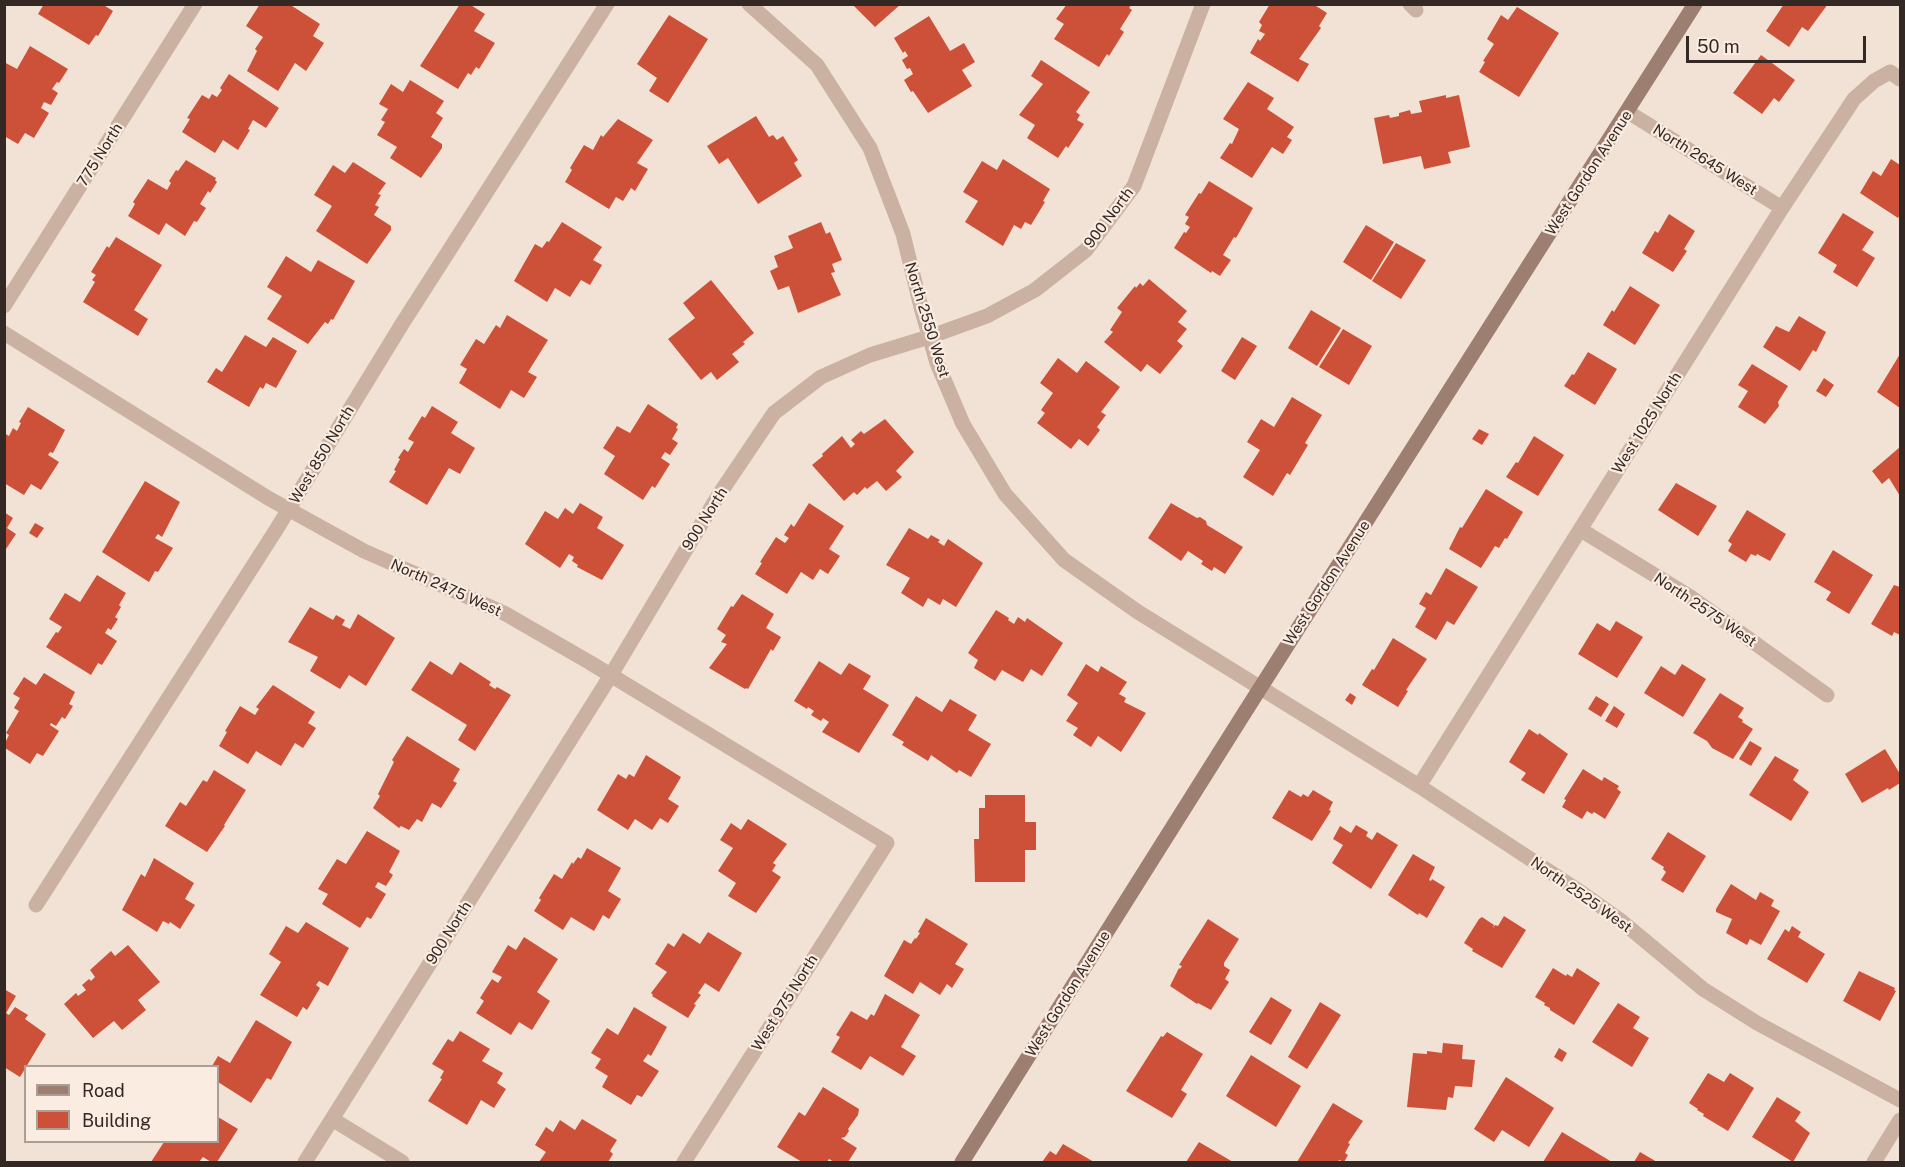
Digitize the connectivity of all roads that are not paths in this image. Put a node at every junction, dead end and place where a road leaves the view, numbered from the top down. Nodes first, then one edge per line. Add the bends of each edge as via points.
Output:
1 (195, 4) edge
2 (607, 4) edge
3 (749, 4) edge
4 (1203, 4) edge
5 (1695, 4) edge
6 (1895, 76) edge
7 (1628, 112) junction
8 (1782, 208) junction
9 (4, 306) edge
10 (4, 333) edge
11 (929, 337) junction
12 (289, 510) junction
13 (1581, 530) junction
14 (611, 675) junction
15 (1261, 688) junction
16 (1827, 695) dead end
17 (1419, 786) junction
18 (887, 843) joint
19 (36, 905) dead end
20 (1900, 1100) edge
21 (332, 1119) junction
22 (1900, 1120) edge
23 (305, 1162) edge
24 (402, 1162) edge
25 (684, 1162) edge
26 (962, 1162) edge
27 (1874, 1162) edge

1 - 9 street, 775 North
2 - 12 street, West 850 North via 402,324
3 - 11 street, North 2550 West via 817,65 870,148 903,234
4 - 11 street, 900 North via 1134,186 1086,250 1035,290 987,316
5 - 7 main road, West Gordon Avenue
6 - 8 street, West 1025 North via 1874,81 1854,99
7 - 8 street, North 2645 West
7 - 15 main road, West Gordon Avenue
8 - 13 street, West 1025 North
10 - 12 street, North 2475 West
11 - 14 street, 900 North via 870,355 821,377 774,413 718,496
11 - 15 street, North 2550 West via 963,424 1005,495 1064,560 1138,612
12 - 14 street, North 2475 West via 364,551 504,613
12 - 19 street, West 850 North
13 - 16 street, North 2575 West via 1692,598
13 - 17 street, West 1025 North
14 - 18 street, North 2475 West
14 - 21 street, 900 North
15 - 17 street, North 2525 West
15 - 26 main road, West Gordon Avenue
17 - 20 street, North 2525 West via 1620,920 1703,989 1757,1023
18 - 25 street, West 975 North
21 - 23 street, 900 North
21 - 24 street
22 - 27 street

